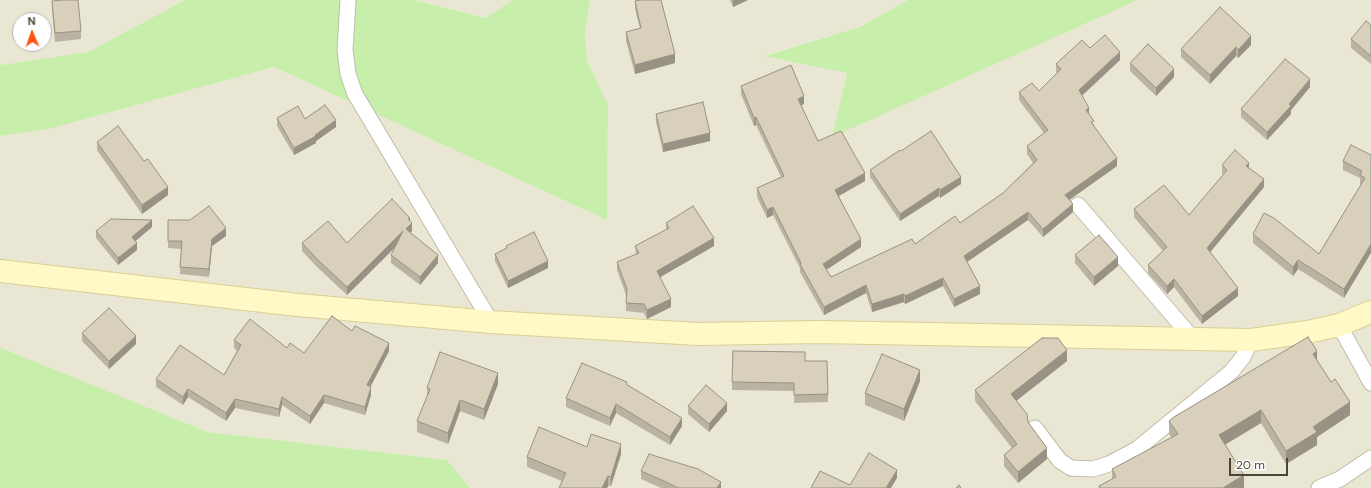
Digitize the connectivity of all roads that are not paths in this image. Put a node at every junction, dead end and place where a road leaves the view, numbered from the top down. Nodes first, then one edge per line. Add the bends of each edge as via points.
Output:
1 (348, 0) edge
2 (1078, 205) dead end
3 (0, 271) edge
4 (1371, 312) edge
5 (491, 322) junction
6 (1339, 325) junction
7 (1194, 340) junction
8 (1251, 340) junction
9 (1371, 383) edge
10 (1035, 428) dead end
11 (1371, 458) edge
12 (1319, 488) edge

1 - 5 street via 345,50 348,74 355,94
2 - 7 street
3 - 5 main road via 298,305
4 - 6 main road
5 - 7 main road via 698,334 865,333
6 - 8 main road via 1293,335
6 - 9 street
7 - 8 main road
8 - 10 street via 1243,357 1227,375 1137,449 1110,464 1093,469 1071,468 1060,461
11 - 12 street via 1340,479

